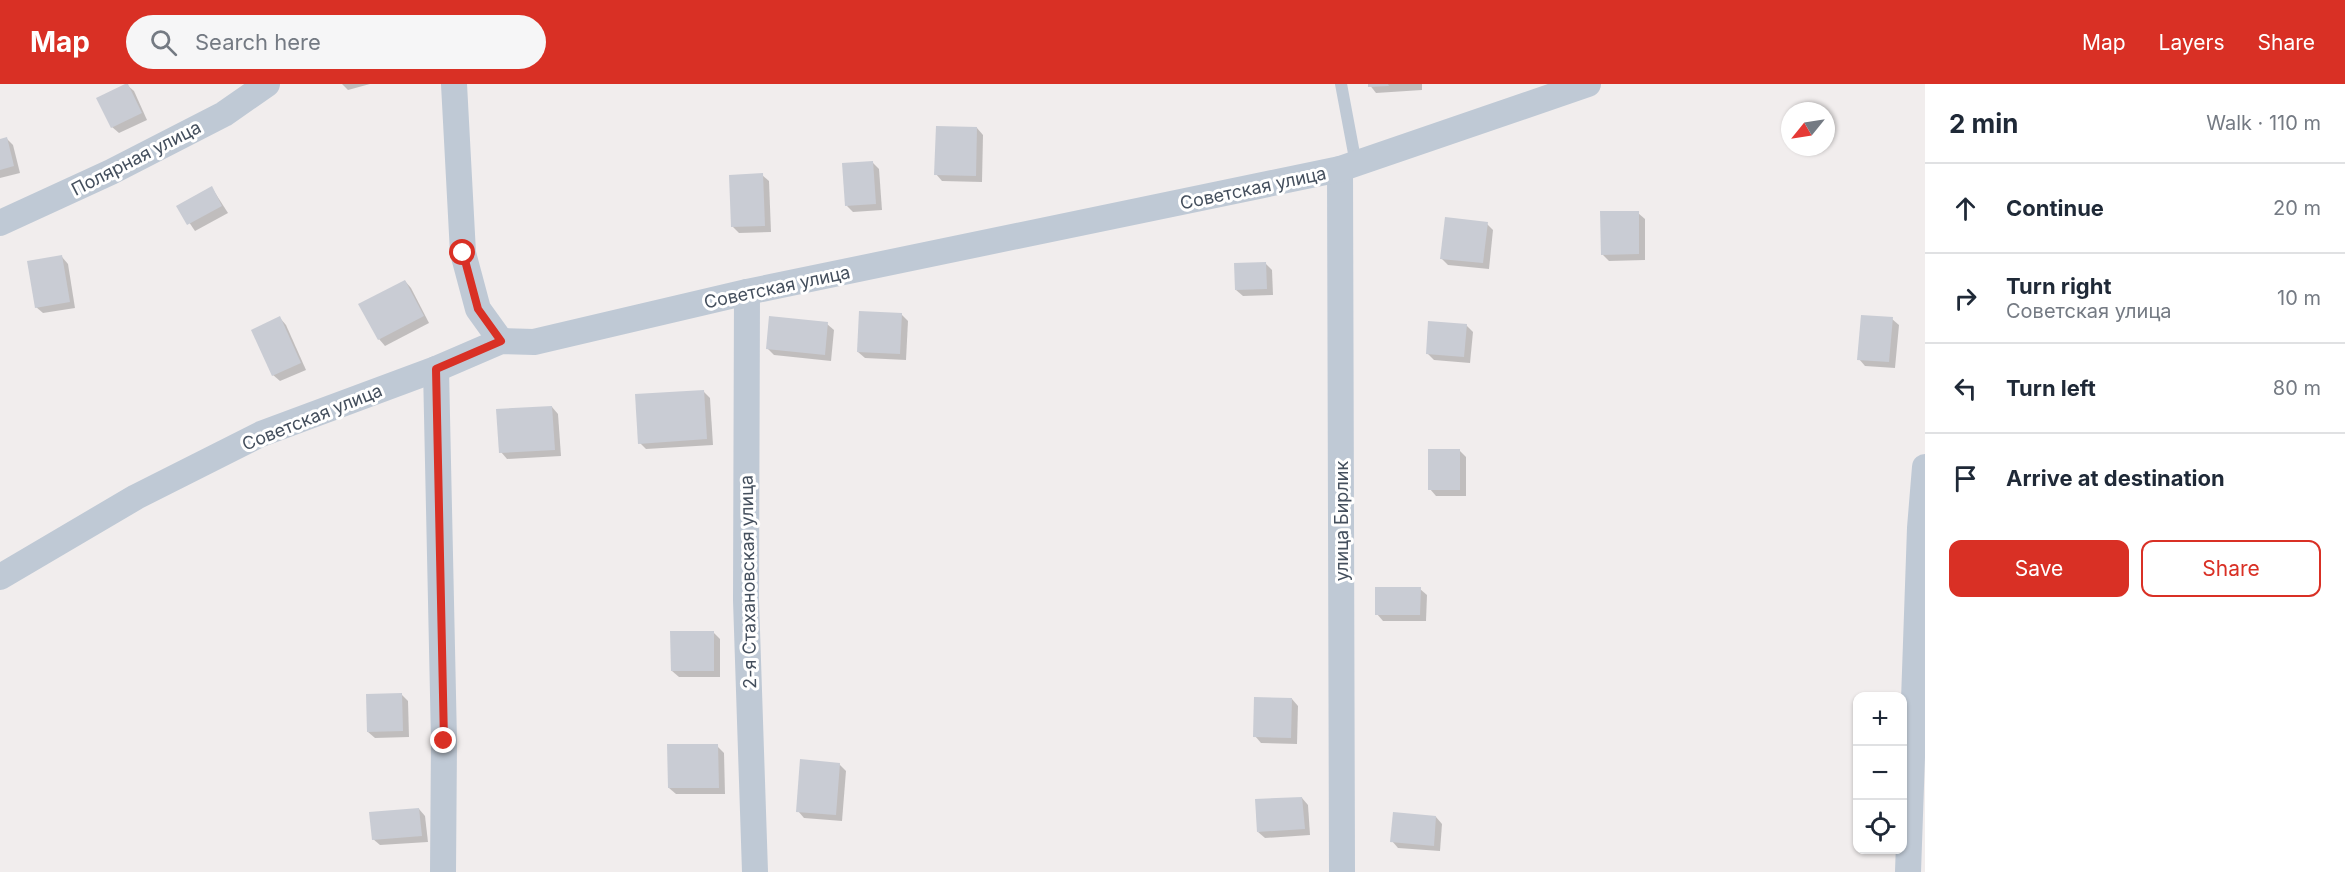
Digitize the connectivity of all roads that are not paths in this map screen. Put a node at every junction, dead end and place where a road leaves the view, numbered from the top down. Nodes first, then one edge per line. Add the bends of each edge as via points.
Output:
1 (267, 84) edge
2 (454, 84) edge
3 (1341, 84) edge
4 (1588, 84) edge
5 (1348, 167) junction
6 (0, 223) edge
7 (747, 292) junction
8 (501, 341) junction
9 (436, 369) junction
10 (1925, 467) edge
11 (0, 577) edge
12 (443, 872) edge
13 (755, 872) edge
14 (1342, 872) edge
15 (1908, 872) edge

1 - 6 street, Полярная улица via 224,114
2 - 8 street via 463,253 478,309
3 - 5 lane
4 - 5 street, Советская улица
5 - 7 street, Советская улица
5 - 14 street, улица Бирлик
7 - 8 street, Советская улица via 534,342
7 - 13 street, 2-я Стахановская улица via 746,600
8 - 9 street, Советская улица
9 - 11 street, Советская улица via 261,434 136,497
9 - 12 street
10 - 15 street

